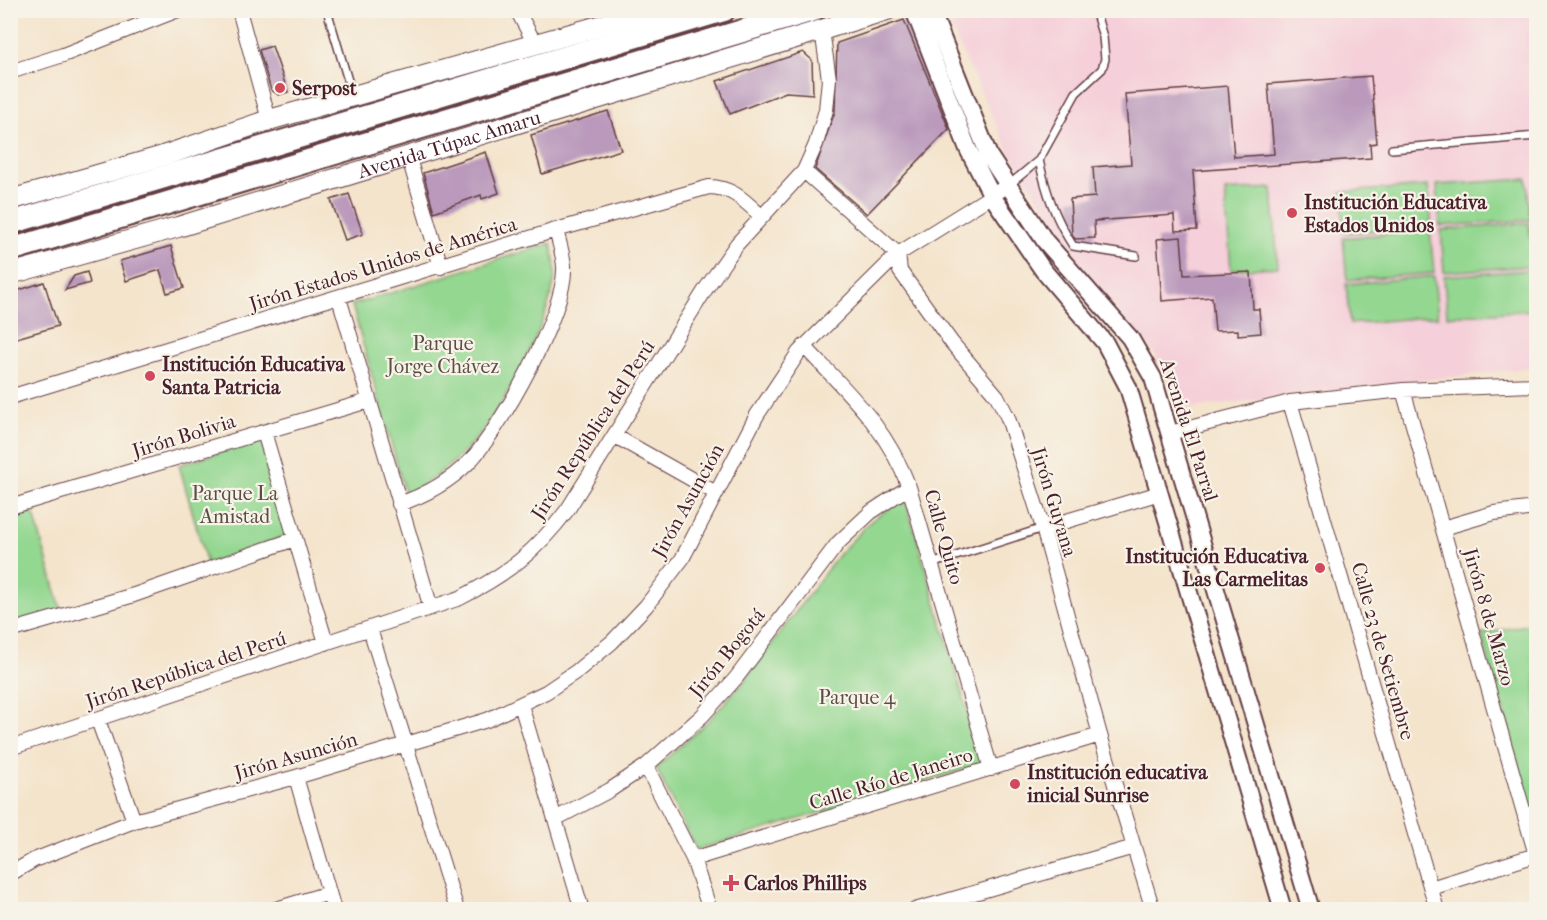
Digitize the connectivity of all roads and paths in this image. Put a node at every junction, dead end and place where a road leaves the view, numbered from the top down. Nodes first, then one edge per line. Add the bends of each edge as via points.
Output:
1 (178, 10) edge
2 (239, 10) edge
3 (327, 10) edge
4 (517, 10) edge
5 (655, 10) edge
6 (724, 10) edge
7 (886, 10) edge
8 (914, 10) edge
9 (931, 10) edge
10 (1095, 10) edge
11 (818, 20) edge
12 (535, 44) junction
13 (10, 72) edge
14 (353, 96) junction
15 (269, 120) junction
16 (1536, 136) edge
17 (1392, 149) dead end
18 (408, 155) junction
19 (1039, 160) junction
20 (804, 171) junction
21 (1007, 186) junction
22 (992, 196) junction
23 (10, 200) edge
24 (761, 216) junction
25 (10, 223) edge
26 (556, 230) junction
27 (10, 250) edge
28 (898, 254) junction
29 (1136, 256) dead end
30 (441, 267) junction
31 (10, 274) edge
32 (339, 298) junction
33 (804, 346) junction
34 (1536, 385) edge
35 (1403, 390) junction
36 (10, 397) edge
37 (368, 401) junction
38 (1290, 402) junction
39 (264, 432) junction
40 (1170, 433) junction
41 (615, 436) junction
42 (909, 487) junction
43 (716, 493) junction
44 (1160, 493) junction
45 (399, 504) junction
46 (10, 507) edge
47 (1536, 508) edge
48 (1043, 528) junction
49 (1443, 528) junction
50 (295, 539) junction
51 (931, 564) junction
52 (431, 608) junction
53 (370, 629) junction
54 (10, 631) edge
55 (326, 644) junction
56 (521, 705) junction
57 (98, 720) junction
58 (1100, 735) junction
59 (408, 744) junction
60 (10, 748) edge
61 (646, 766) junction
62 (991, 769) junction
63 (296, 777) junction
64 (555, 819) junction
65 (134, 821) junction
66 (1134, 847) junction
67 (1536, 855) edge
68 (693, 859) junction
69 (10, 874) edge
70 (1431, 888) junction
71 (329, 893) junction
72 (273, 909) edge
73 (334, 909) edge
74 (457, 909) edge
75 (582, 909) edge
76 (710, 909) edge
77 (915, 909) edge
78 (1153, 909) edge
79 (1283, 909) edge
80 (1311, 909) edge
81 (1437, 909) edge

1 - 13 street
2 - 15 street
3 - 14 lane
4 - 12 street
5 - 12 main road
6 - 25 highway
7 - 11 main road, Avenida Túpac Amaru
8 - 22 street via 968,149
9 - 21 street, Avenida El Parral via 989,156
10 - 19 lane via 1105,59 1102,69 1076,93
11 - 18 main road, Avenida Túpac Amaru
11 - 20 street, Jirón República del Perú via 829,79 826,110
11 - 27 highway, Avenida Túpac Amaru
12 - 14 main road
14 - 15 main road
15 - 23 main road via 163,156
16 - 17 lane
18 - 30 street
18 - 31 main road, Avenida Túpac Amaru
19 - 21 lane
19 - 29 lane via 1047,197 1073,246
20 - 24 street, Jirón República del Perú
20 - 28 street, Jirón Guyana
21 - 22 street, Jirón Asunción
21 - 40 street, Avenida El Parral via 1045,241 1136,347 1152,378
22 - 28 street, Jirón Asunción
22 - 44 street via 1043,270 1091,324 1118,364
24 - 26 street, Jirón Estados Unidos de América via 739,195 709,187
24 - 41 street, Jirón República del Perú via 707,287
26 - 30 street, Jirón Estados Unidos de América
26 - 45 street via 564,267 559,299 546,334 512,397 469,461 422,497
28 - 33 street, Jirón Asunción
28 - 48 street, Jirón Guyana via 900,271 952,343 997,396 1012,429
30 - 32 street, Jirón Estados Unidos de América
32 - 36 street, Jirón Estados Unidos de América
32 - 37 street
33 - 42 street, Calle Quito via 872,418 897,455
33 - 43 street, Jirón Asunción via 757,415
34 - 35 street
35 - 38 street
35 - 49 street, Jirón 8 de Marzo
37 - 39 street, Jirón Bolivia
37 - 45 street
38 - 40 street
38 - 70 street, Calle 23 de Setiembre
39 - 46 street, Jirón Bolivia
39 - 50 street
40 - 80 street, Avenida El Parral
41 - 43 street
41 - 52 street, Jirón República del Perú via 550,533 518,565 460,598
42 - 51 street, Calle Quito
42 - 61 street, Jirón Bogotá via 871,512 838,543 736,678 702,716
43 - 56 street, Jirón Asunción via 682,559 639,613 578,671
44 - 48 street
44 - 79 street
45 - 52 street
47 - 49 street via 1494,513
48 - 51 lane
48 - 58 street, Jirón Guyana
49 - 67 street, Jirón 8 de Marzo
50 - 54 street via 134,595
50 - 55 street
51 - 62 street, Calle Quito
52 - 53 street, Jirón República del Perú
53 - 55 street, Jirón República del Perú
53 - 59 street
55 - 57 street, Jirón República del Perú
56 - 59 street, Jirón Asunción via 488,720
56 - 64 street
57 - 60 street, Jirón República del Perú
57 - 65 street
58 - 62 street, Calle Río de Janeiro
58 - 66 street, Jirón Guyana
59 - 63 street, Jirón Asunción
59 - 74 street
61 - 64 street, Jirón Bogotá
61 - 68 street
62 - 68 street, Calle Río de Janeiro
63 - 65 street, Jirón Asunción
63 - 71 street
64 - 75 street
65 - 69 street, Jirón Asunción via 34,860
66 - 77 street
66 - 78 street, Jirón Guyana
67 - 70 street
68 - 76 street
70 - 81 street, Calle 23 de Setiembre
71 - 72 street
71 - 73 street

